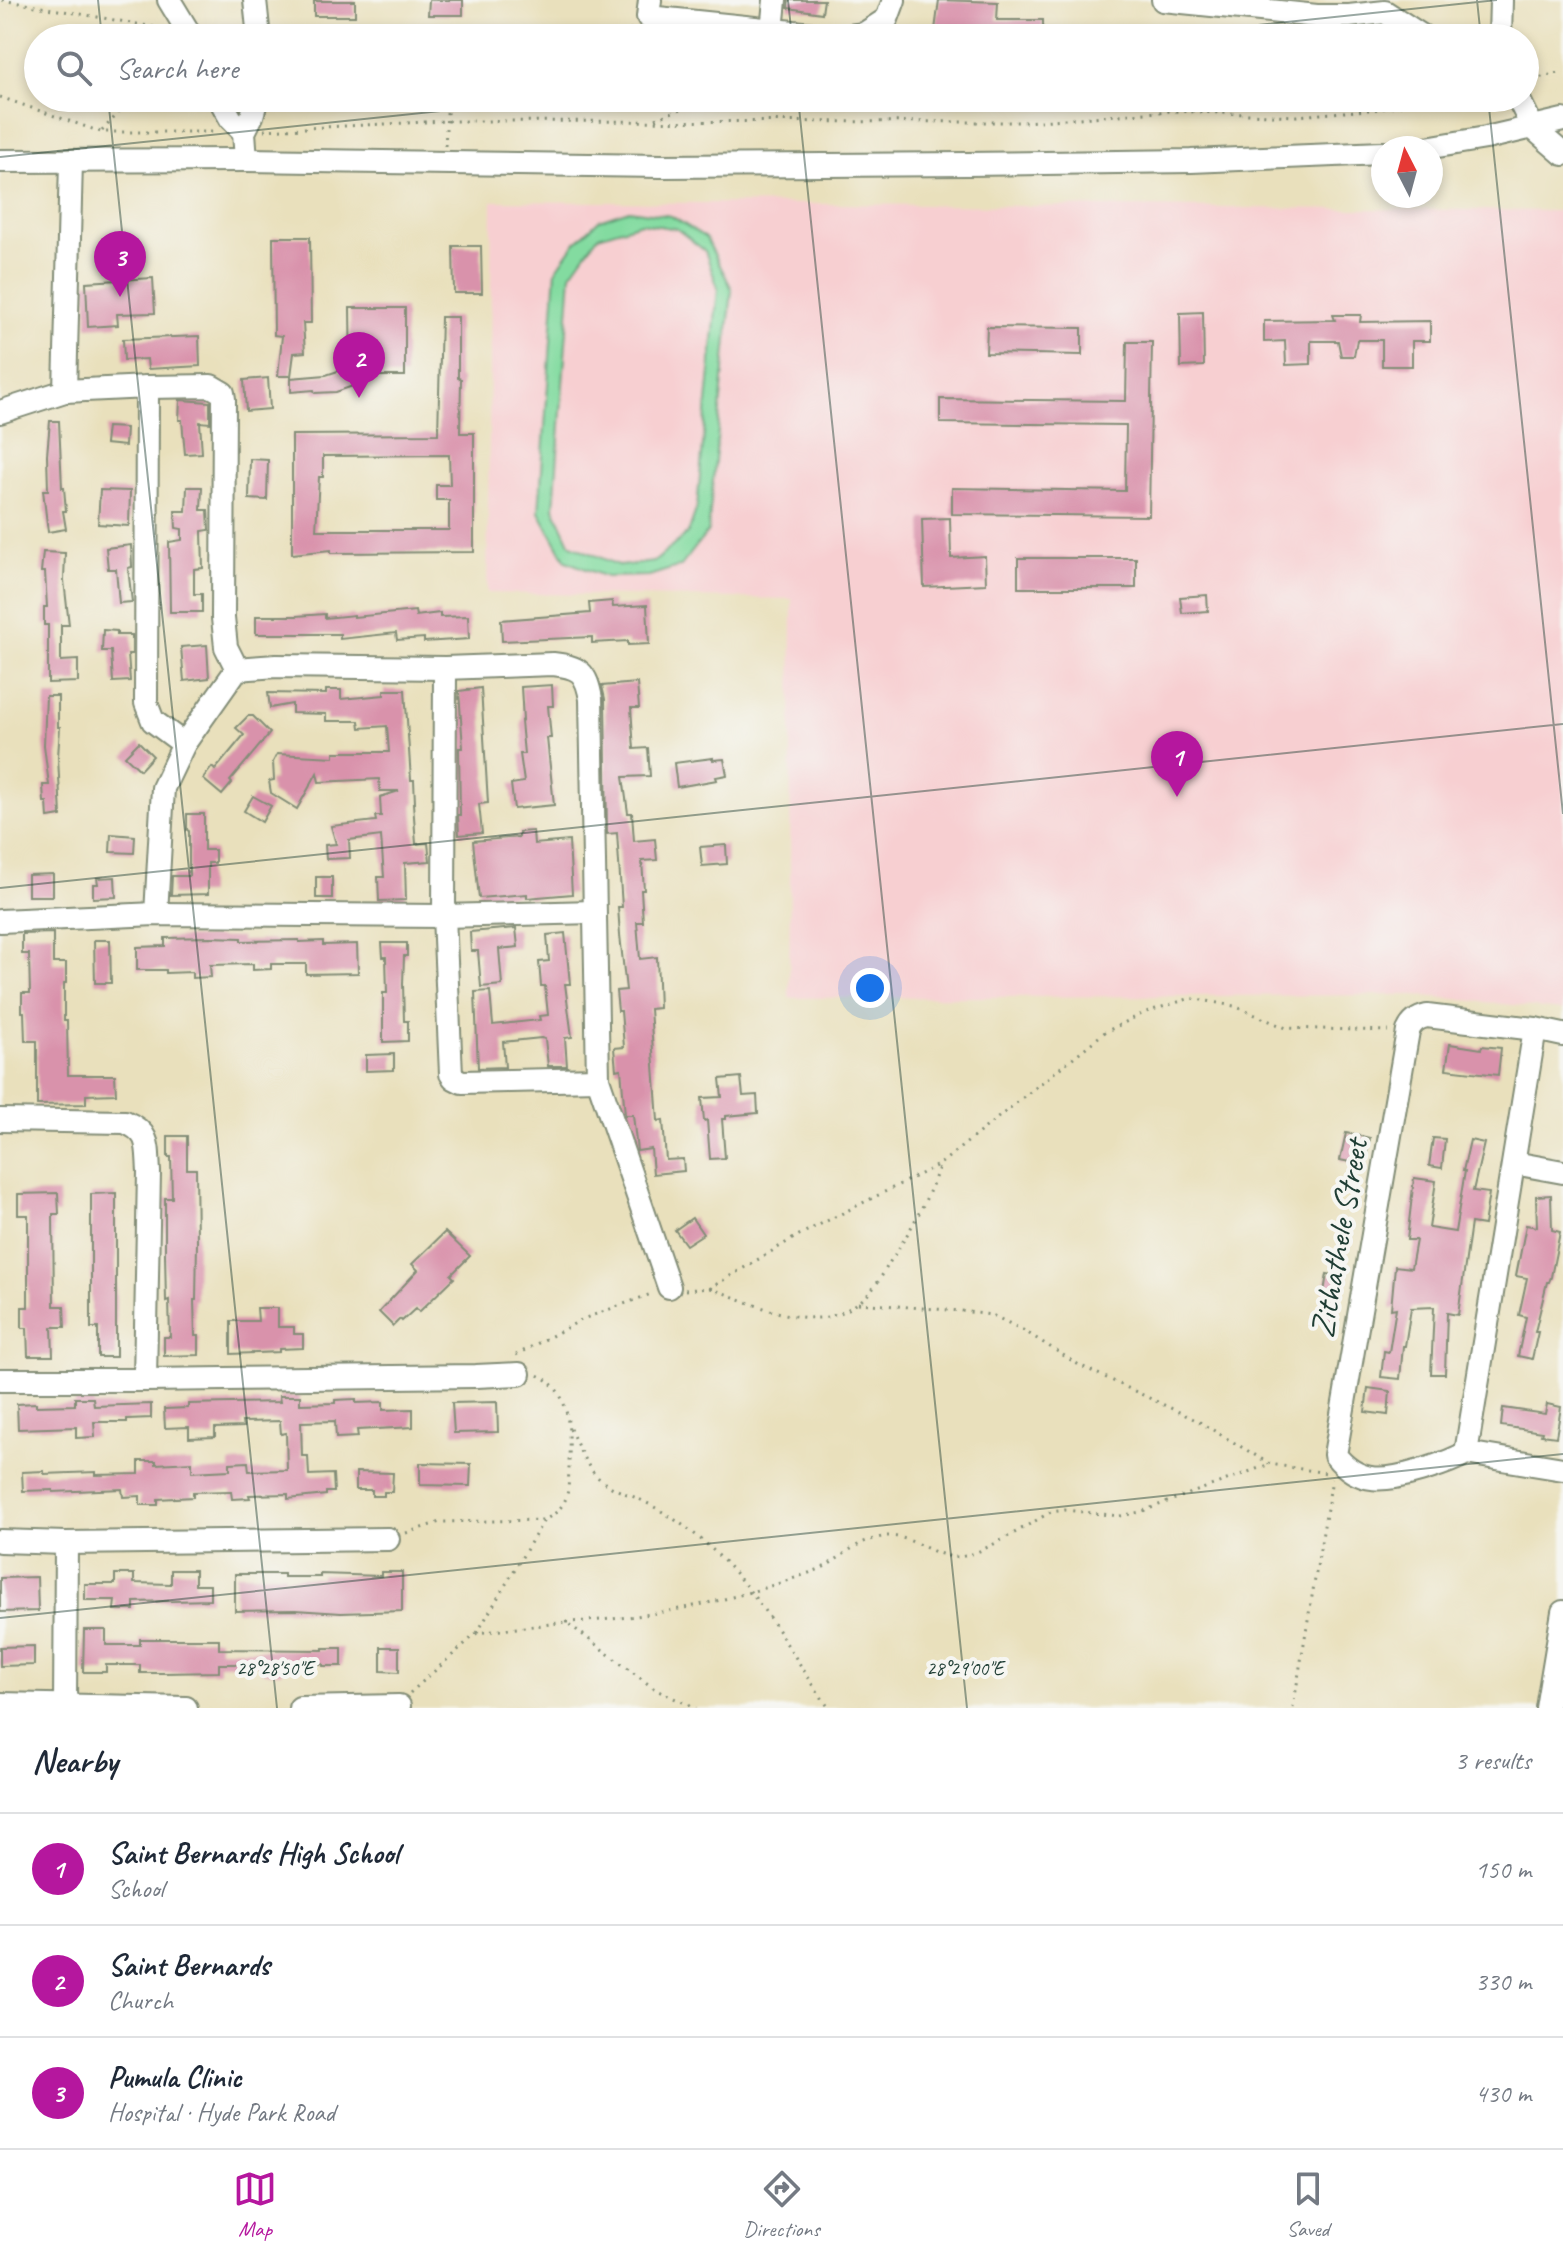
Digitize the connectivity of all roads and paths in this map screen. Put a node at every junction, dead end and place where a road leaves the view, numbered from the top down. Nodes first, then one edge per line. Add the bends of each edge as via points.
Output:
1 (2, 0) edge
2 (169, 0) edge
3 (255, 0) edge
4 (775, 0) edge
5 (894, 0) edge
6 (1163, 0) edge
7 (1501, 0) edge
8 (1385, 6) edge
9 (649, 9) edge
10 (128, 24) edge
11 (184, 24) edge
12 (258, 24) edge
13 (634, 24) edge
14 (733, 24) edge
15 (773, 24) edge
16 (879, 24) edge
17 (1408, 24) edge
18 (1500, 24) edge
19 (1563, 72) edge
20 (1539, 78) edge
21 (0, 97) edge
22 (24, 105) edge
23 (43, 112) edge
24 (119, 112) edge
25 (227, 112) edge
26 (253, 112) edge
27 (447, 112) edge
28 (674, 112) edge
29 (1159, 112) edge
30 (1197, 112) edge
31 (1344, 112) edge
32 (1525, 112) edge
33 (1563, 120) edge
34 (446, 121) junction
35 (653, 121) junction
36 (1533, 128) junction
37 (101, 132) junction
38 (244, 132) junction
39 (1443, 145) edge
40 (1371, 154) edge
41 (1563, 154) edge
42 (246, 160) junction
43 (0, 161) edge
44 (71, 162) junction
45 (444, 164) junction
46 (147, 387) junction
47 (65, 391) junction
48 (0, 412) edge
49 (445, 668) junction
50 (237, 669) junction
51 (184, 744) junction
52 (594, 912) junction
53 (156, 914) junction
54 (444, 916) junction
55 (0, 921) edge
56 (1535, 1029) junction
57 (1408, 1031) junction
58 (1563, 1035) edge
59 (598, 1079) junction
60 (0, 1120) edge
61 (1514, 1163) junction
62 (940, 1164) junction
63 (1563, 1172) edge
64 (669, 1287) junction
65 (710, 1288) junction
66 (858, 1303) junction
67 (516, 1365) junction
68 (0, 1380) edge
69 (145, 1380) junction
70 (570, 1429) junction
71 (1466, 1453) junction
72 (1270, 1464) junction
73 (1563, 1469) edge
74 (544, 1520) junction
75 (388, 1539) joint
76 (0, 1541) edge
77 (66, 1543) junction
78 (751, 1591) junction
79 (1563, 1612) edge
80 (566, 1622) junction
81 (477, 1633) junction
82 (0, 1704) edge
83 (65, 1705) junction
84 (399, 1706) joint
85 (186, 1708) edge
86 (300, 1708) edge
87 (696, 1708) edge
88 (829, 1708) edge
89 (1293, 1708) edge
90 (1547, 1708) edge

1 - 10 path
2 - 11 street
3 - 12 street
4 - 15 street
5 - 16 street
6 - 8 street via 1317,16 1349,16
7 - 18 street
8 - 17 street
9 - 13 path
9 - 14 street
19 - 20 path
21 - 22 path
23 - 37 path
24 - 37 path
25 - 38 street
26 - 38 street
27 - 34 path
28 - 35 path
29 - 35 path via 1025,122
30 - 31 path
32 - 36 street
33 - 36 street
34 - 35 path
34 - 38 path
34 - 45 path
36 - 39 street
36 - 41 street
37 - 38 path
38 - 42 street
40 - 45 street via 967,164
42 - 44 street
42 - 45 street
43 - 44 street
44 - 47 street
46 - 47 street
46 - 50 street via 211,386 223,393 223,618 226,647
46 - 51 street via 146,703 153,721
47 - 48 street
49 - 50 street
49 - 52 street via 553,664 580,671 588,681
49 - 54 street
50 - 51 street
51 - 53 street via 163,788
52 - 54 street
52 - 59 street
53 - 54 street
53 - 55 street
54 - 59 street via 449,1064 454,1078
56 - 57 street via 1427,1016 1411,1023
56 - 58 street
56 - 61 street
57 - 62 path via 1286,1028 1234,1006 1191,998 1105,1032
57 - 71 street, Zithathele Street via 1335,1455 1344,1467 1383,1480
59 - 64 street
60 - 69 street via 125,1122 147,1139
61 - 63 street
61 - 71 street
62 - 65 path via 799,1235
62 - 66 path via 914,1226
64 - 65 path
64 - 67 path via 583,1319
65 - 66 path via 770,1310 818,1318 838,1315
66 - 72 path via 992,1315
67 - 69 street via 476,1376
67 - 70 path via 552,1383
68 - 69 street
70 - 74 path via 568,1494
70 - 78 path via 599,1479 694,1534
71 - 73 street
72 - 78 path via 1140,1512 1051,1512 961,1557 888,1536 865,1541 821,1569
72 - 89 path via 1333,1475
74 - 75 path via 440,1522
74 - 81 path
75 - 77 street
76 - 77 street
77 - 83 street
78 - 80 path via 652,1615
78 - 88 path
79 - 90 street
80 - 81 path
80 - 87 path via 656,1690
81 - 84 path
82 - 83 street
83 - 85 street
84 - 86 street

